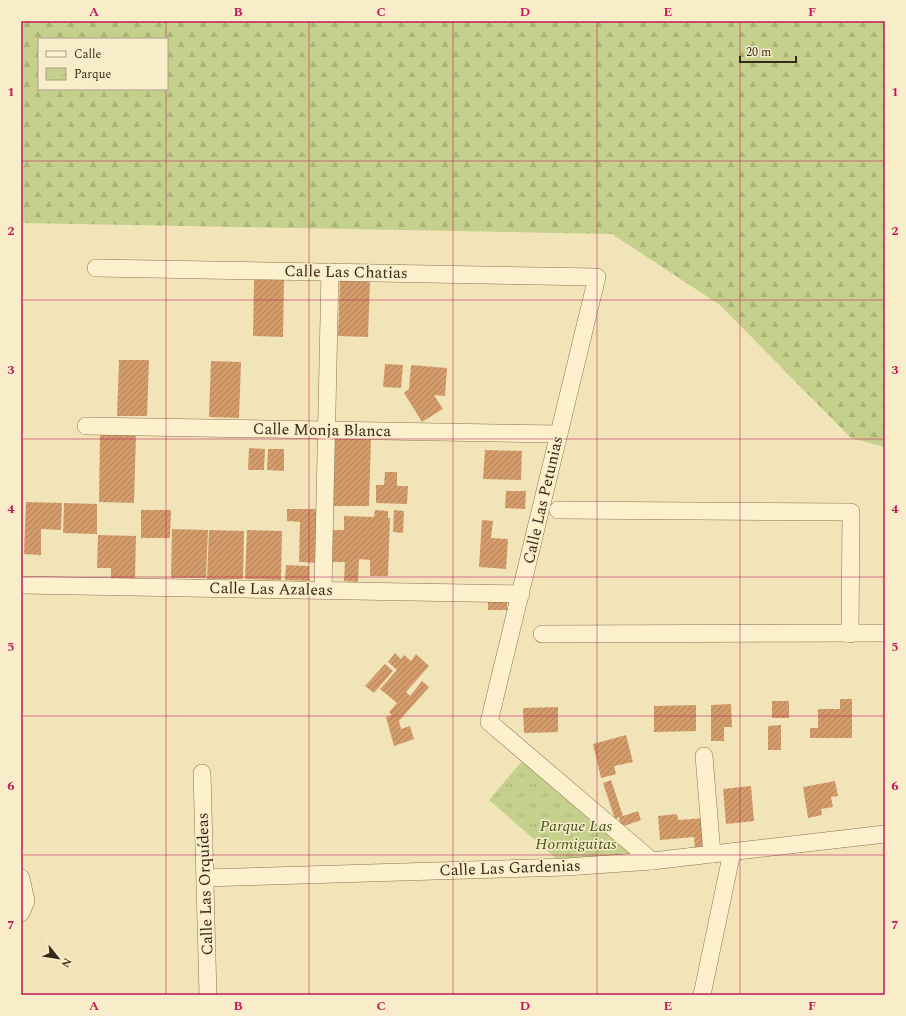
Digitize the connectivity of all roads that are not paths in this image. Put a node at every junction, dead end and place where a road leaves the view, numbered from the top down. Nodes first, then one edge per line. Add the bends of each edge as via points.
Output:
1 (96, 268) dead end
2 (330, 272) junction
3 (597, 277) joint
4 (86, 426) dead end
5 (327, 430) junction
6 (559, 434) junction
7 (558, 510) dead end
8 (21, 585) edge
9 (323, 590) junction
10 (521, 594) junction
11 (542, 634) dead end
12 (850, 634) junction
13 (885, 634) edge
14 (704, 756) dead end
15 (202, 773) dead end
16 (885, 834) edge
17 (732, 852) junction
18 (712, 854) junction
19 (652, 861) junction
20 (21, 878) edge
21 (205, 878) junction
22 (21, 913) edge
23 (208, 995) edge
24 (702, 995) edge

1 - 2 street, Calle Las Chatias
2 - 3 street, Calle Las Chatias
2 - 5 street
3 - 6 street, Calle Las Petunias
4 - 5 street, Calle Monja Blanca
5 - 6 street, Calle Monja Blanca
5 - 9 street
6 - 10 street, Calle Las Petunias
7 - 12 street via 851,512
8 - 9 street, Calle Las Azaleas
9 - 10 street, Calle Las Azaleas
10 - 19 street, Calle Las Petunias via 490,722
11 - 12 street
12 - 13 street
14 - 18 street
15 - 21 street, Calle Las Orquídeas
16 - 17 street, Calle Las Gardenias
17 - 18 street, Calle Las Gardenias
17 - 24 street
18 - 19 street, Calle Las Gardenias
19 - 21 street, Calle Las Gardenias
20 - 22 street via 26,901
21 - 23 street, Calle Las Orquídeas

